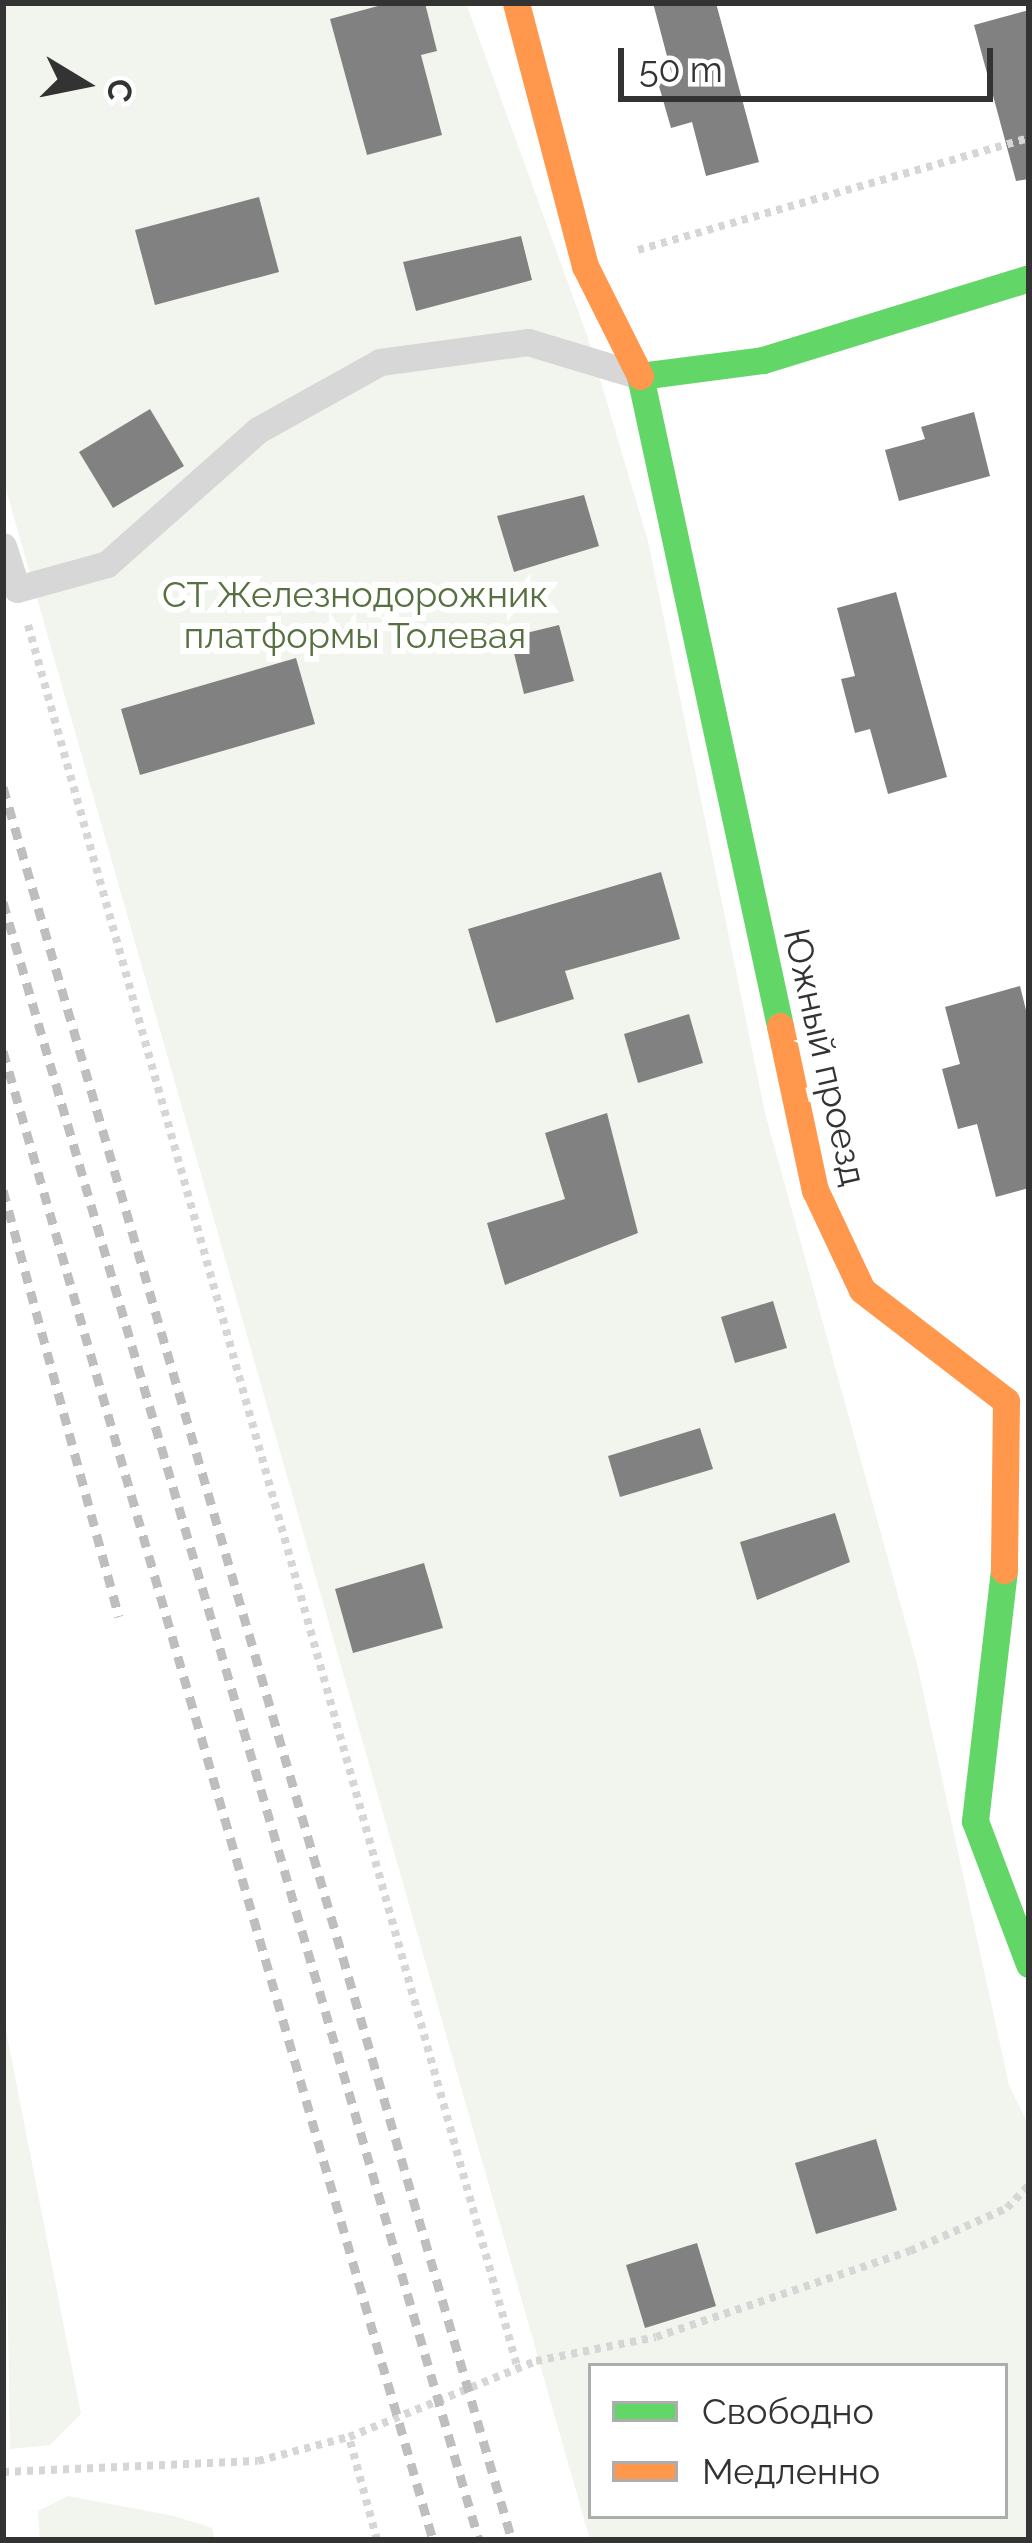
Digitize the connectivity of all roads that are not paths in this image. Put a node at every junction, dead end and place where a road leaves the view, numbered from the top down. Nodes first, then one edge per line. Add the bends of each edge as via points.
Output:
1 (516, 3) edge
2 (1029, 278) edge
3 (640, 376) junction
4 (3, 546) edge
5 (1029, 1964) edge

1 - 3 street, Южный проезд via 585,266
2 - 3 street via 763,360
3 - 4 lane via 528,342 380,362 258,430 107,564 17,589
3 - 5 street, Южный проезд via 814,1190 862,1290 1006,1401 1004,1594 976,1821

